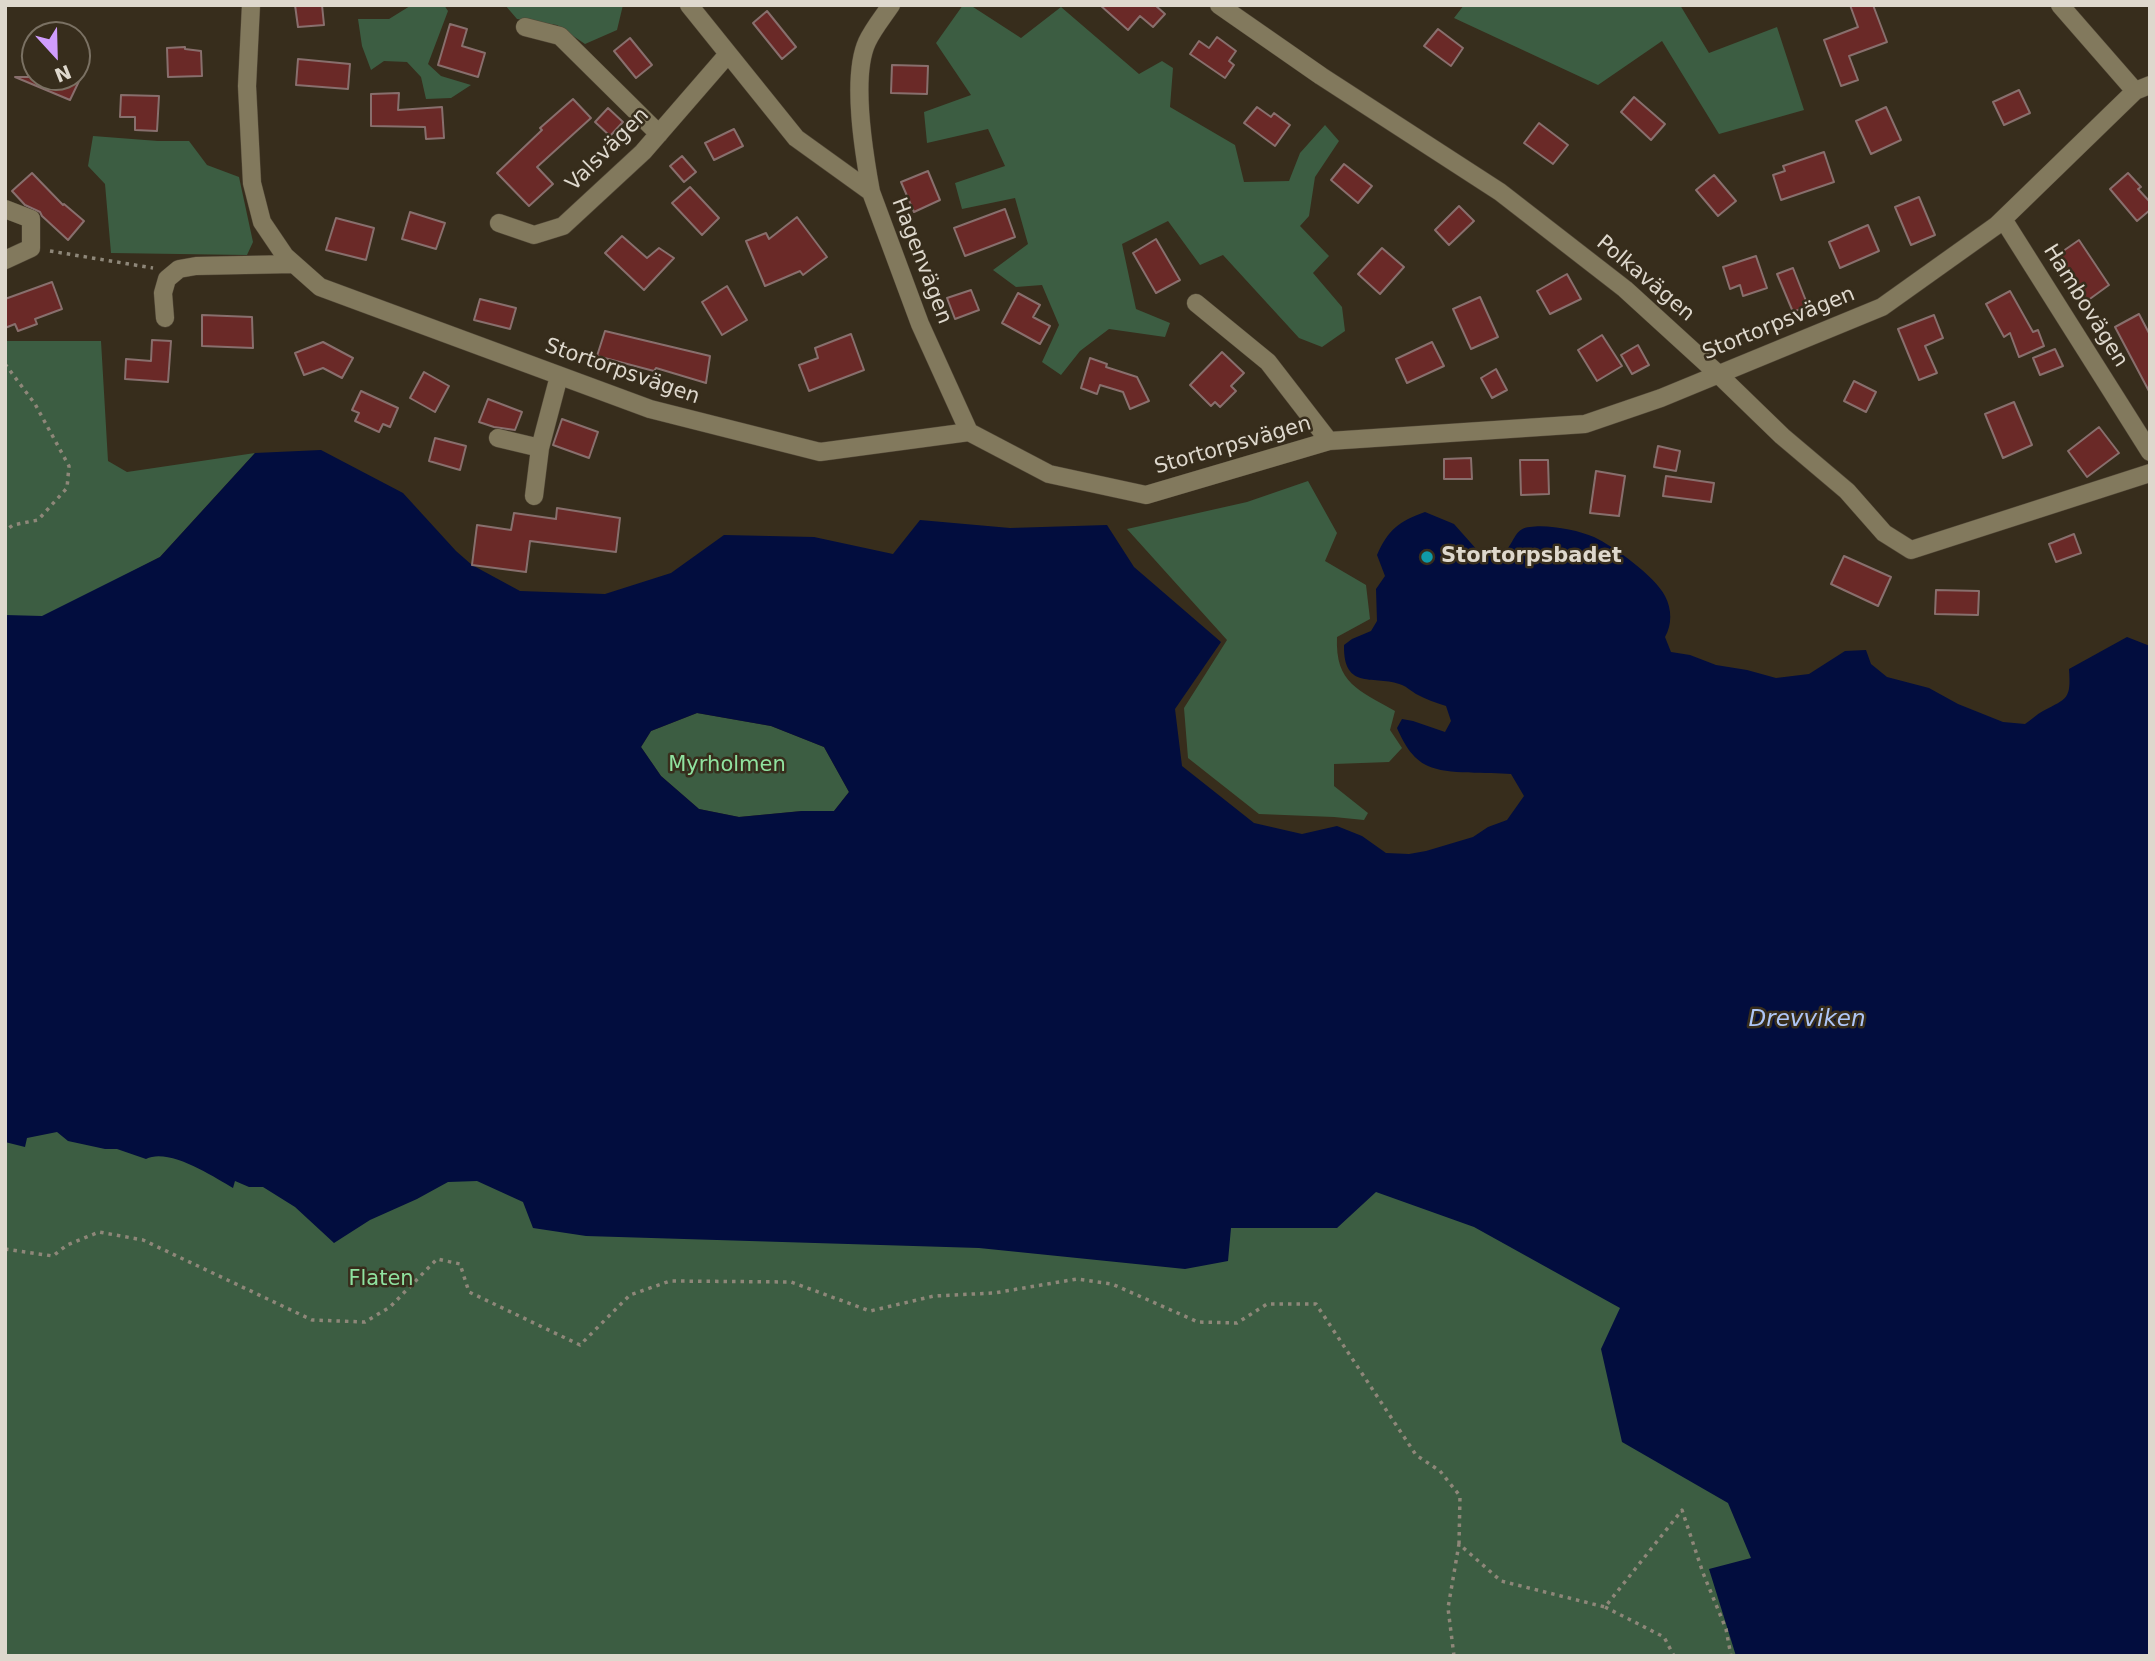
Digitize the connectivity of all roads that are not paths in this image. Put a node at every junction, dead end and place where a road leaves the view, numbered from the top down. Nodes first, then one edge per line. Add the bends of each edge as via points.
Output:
1 (251, 5) edge
2 (689, 5) edge
3 (891, 5) edge
4 (1219, 5) edge
5 (2060, 5) edge
6 (525, 27) dead end
7 (728, 54) junction
8 (2142, 88) edge
9 (659, 134) junction
10 (871, 192) junction
11 (5, 209) edge
12 (2003, 219) junction
13 (499, 223) dead end
14 (5, 260) edge
15 (294, 264) junction
16 (1196, 303) dead end
17 (165, 318) dead end
18 (1717, 373) junction
19 (559, 376) junction
20 (969, 432) junction
21 (498, 438) dead end
22 (1329, 442) junction
23 (540, 448) junction
24 (2150, 452) edge
25 (2150, 473) edge
26 (534, 496) dead end

1 - 15 street, Stortorpsvägen via 247,86 252,183 262,222
2 - 7 street, Hagenvägen
3 - 10 street via 867,42 859,71
4 - 18 street, Polkavägen via 1500,192 1625,289
5 - 8 street
6 - 9 street via 560,36
7 - 9 street, Valsvägen
7 - 10 street, Hagenvägen via 796,138
8 - 12 street, Stortorpsvägen
9 - 13 street, Valsvägen via 563,226 534,235
10 - 20 street, Hagenvägen via 920,324
11 - 14 street via 31,219 30,248
12 - 18 street, Stortorpsvägen via 1882,307
12 - 24 street, Hambovägen
15 - 17 street via 179,269 167,279 163,293
15 - 19 street, Stortorpsvägen via 320,287
16 - 22 street via 1268,362
18 - 22 street, Stortorpsvägen via 1585,424
18 - 25 street, Polkavägen via 1847,491 1884,533 1911,550
19 - 20 street, Stortorpsvägen via 650,409 820,452
19 - 23 street
20 - 22 street, Stortorpsvägen via 1049,474 1146,495
21 - 23 street
23 - 26 street

